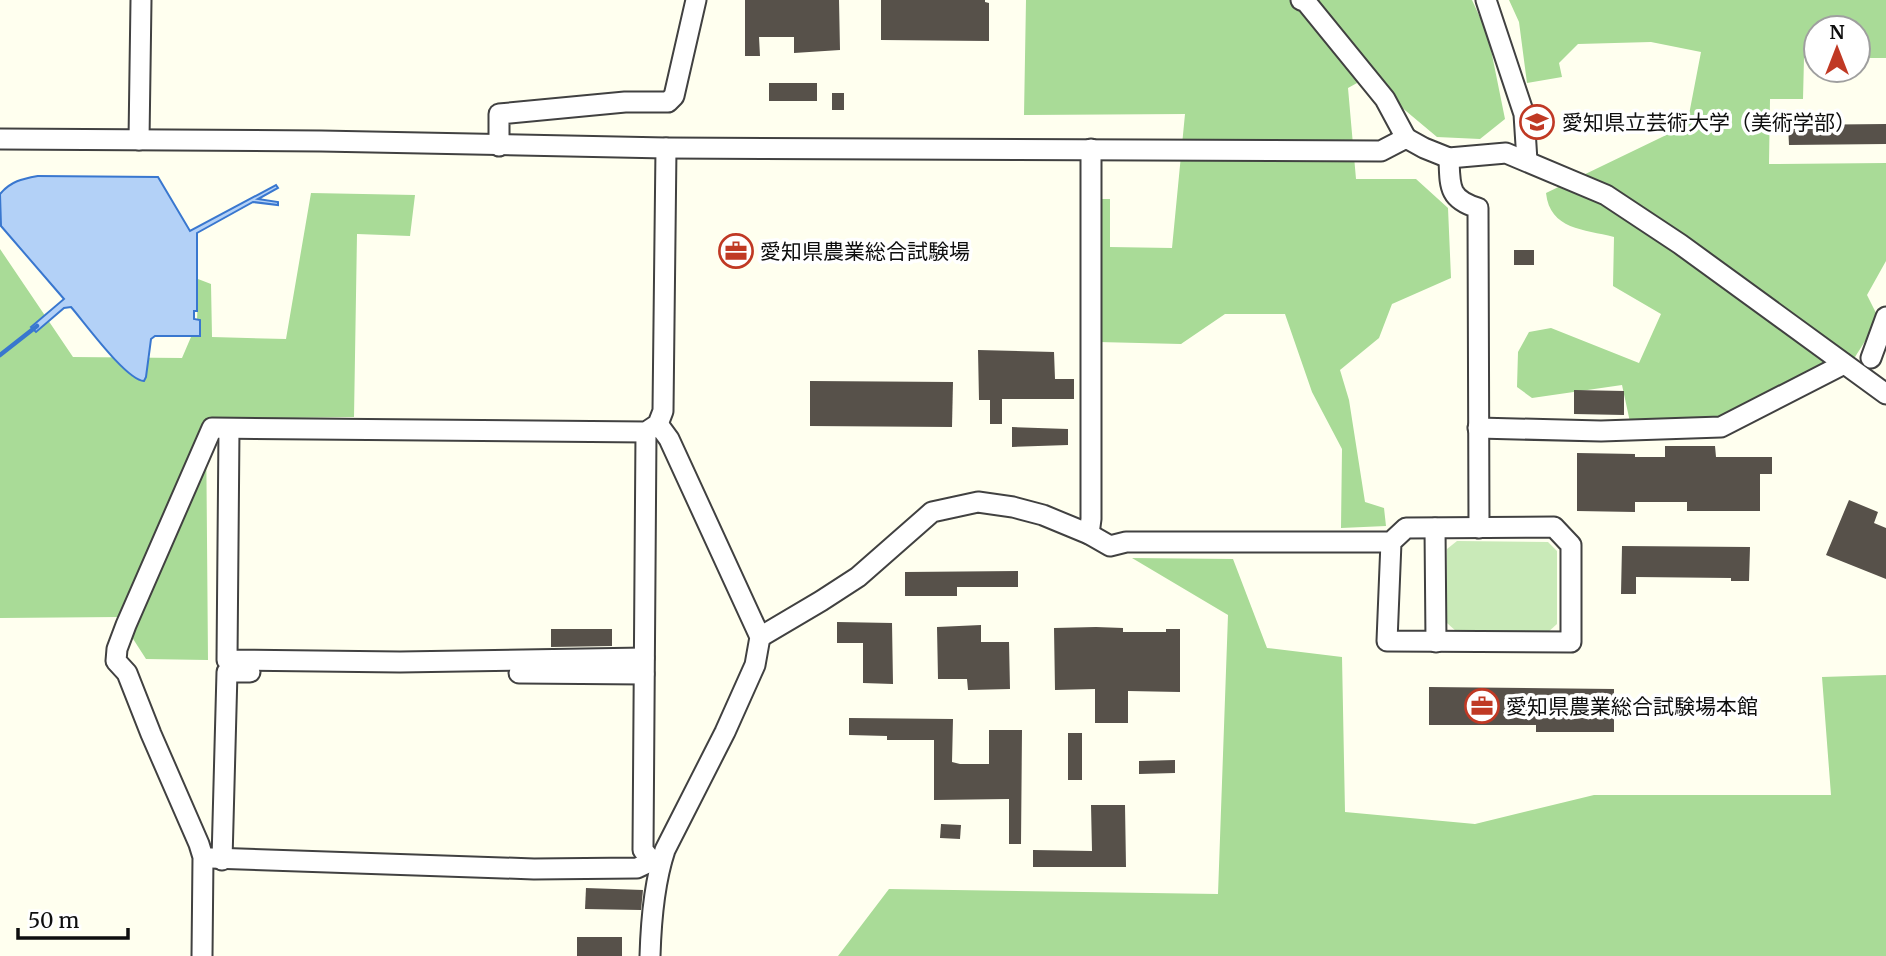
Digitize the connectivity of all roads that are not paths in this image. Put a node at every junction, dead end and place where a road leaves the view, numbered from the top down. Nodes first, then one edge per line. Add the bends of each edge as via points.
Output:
1 (141, 0) edge
2 (696, 0) edge
3 (1301, 0) edge
4 (1486, 0) edge
5 (1406, 138) junction
6 (0, 139) edge
7 (139, 140) junction
8 (499, 146) junction
9 (666, 148) junction
10 (1091, 149) junction
11 (1450, 158) junction
12 (1527, 161) junction
13 (1886, 317) edge
14 (1878, 357) edge
15 (1849, 367) junction
16 (1886, 394) edge
17 (652, 428) junction
18 (1478, 428) junction
19 (229, 429) junction
20 (1435, 528) junction
21 (1479, 528) junction
22 (1089, 534) junction
23 (1391, 542) junction
24 (760, 637) junction
25 (1436, 642) junction
26 (644, 666) junction
27 (213, 859) junction
28 (657, 861) junction
29 (202, 956) edge
30 (650, 956) edge

1 - 7 street
2 - 8 street via 674,96 668,102 499,114
3 - 5 street via 1385,99
4 - 12 street via 1524,114
5 - 10 street via 1381,151
5 - 11 street
6 - 7 street
7 - 8 street
8 - 9 street
9 - 10 street
9 - 17 street via 663,411
10 - 22 street
11 - 12 street via 1506,153
11 - 18 street via 1450,185 1462,203 1478,208
12 - 15 street via 1606,195
13 - 14 street
14 - 15 street
15 - 16 street
15 - 18 street via 1721,427 1601,431
17 - 19 street
17 - 24 street via 669,439
17 - 26 street
18 - 21 street
19 - 26 street via 227,660
19 - 27 street via 212,428 126,625 116,661 127,673 199,844
20 - 21 street
20 - 23 street via 1406,528
20 - 25 street
21 - 25 street via 1554,527 1571,545 1571,642
22 - 23 street via 1110,546 1126,542
22 - 24 street via 1042,515 978,502 932,512 858,577
23 - 25 street via 1387,641
24 - 28 street via 755,665
26 - 27 street via 227,672
26 - 28 street via 643,850
27 - 28 street via 534,869 637,868
27 - 29 street
28 - 30 street

